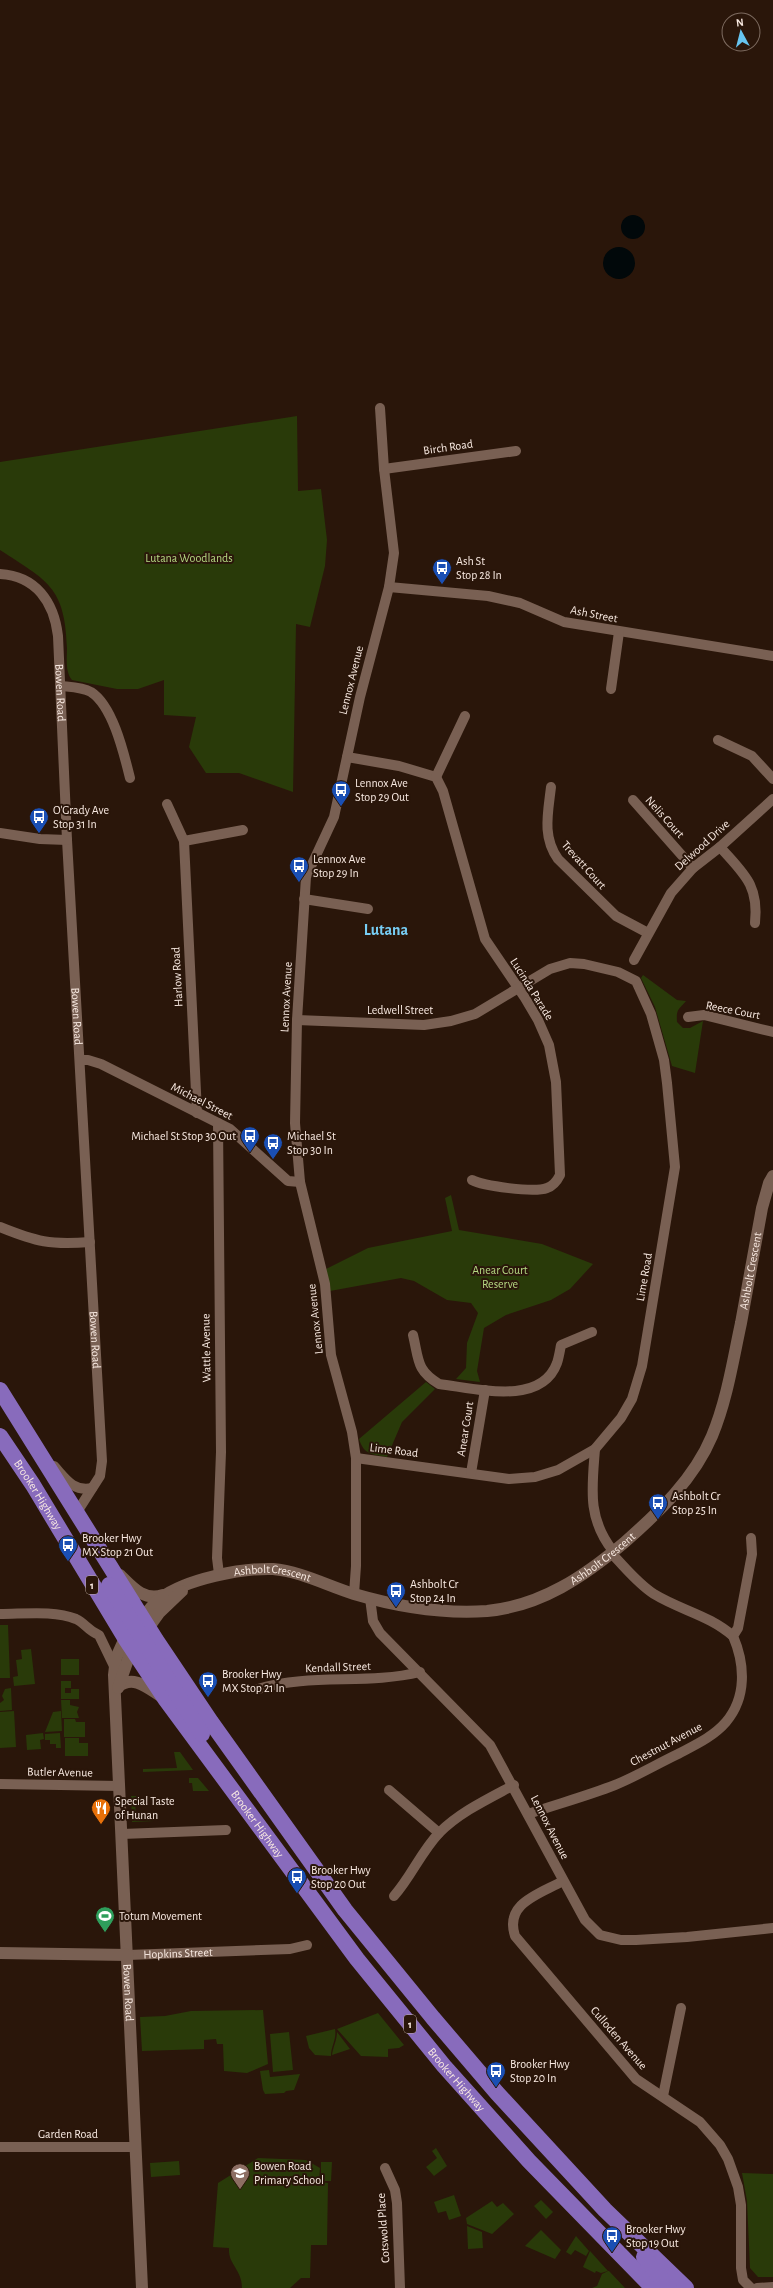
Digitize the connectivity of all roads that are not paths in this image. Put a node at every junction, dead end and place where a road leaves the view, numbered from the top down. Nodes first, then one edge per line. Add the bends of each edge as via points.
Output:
1 (380, 408) dead end
2 (516, 451) dead end
3 (384, 469) junction
4 (0, 574) edge
5 (389, 587) junction
6 (619, 632) junction
7 (773, 656) edge
8 (60, 686) junction
9 (611, 689) dead end
10 (465, 716) dead end
11 (718, 740) dead end
12 (346, 757) junction
13 (436, 777) junction
14 (130, 778) dead end
15 (773, 779) edge
16 (551, 787) dead end
17 (773, 799) edge
18 (633, 800) dead end
19 (167, 804) dead end
20 (243, 830) dead end
21 (0, 833) edge
22 (67, 840) junction
23 (184, 841) junction
24 (720, 847) junction
25 (693, 868) junction
26 (304, 899) junction
27 (368, 909) dead end
28 (755, 923) dead end
29 (648, 933) junction
30 (634, 960) dead end
31 (518, 988) junction
32 (688, 1017) dead end
33 (297, 1020) junction
34 (773, 1032) edge
35 (80, 1060) junction
36 (197, 1113) junction
37 (218, 1123) junction
38 (773, 1176) edge
39 (472, 1180) dead end
40 (300, 1182) junction
41 (0, 1227) edge
42 (90, 1242) junction
43 (592, 1332) dead end
44 (413, 1335) dead end
45 (0, 1390) edge
46 (485, 1390) junction
47 (0, 1436) edge
48 (36, 1446) junction
49 (595, 1449) junction
50 (356, 1458) junction
51 (471, 1473) junction
52 (92, 1488) junction
53 (77, 1512) junction
54 (752, 1538) dead end
55 (612, 1552) junction
56 (103, 1556) junction
57 (219, 1574) junction
58 (189, 1585) junction
59 (170, 1592) junction
60 (354, 1594) junction
61 (370, 1598) junction
62 (0, 1614) edge
63 (140, 1633) junction
64 (733, 1636) junction
65 (114, 1666) junction
66 (420, 1672) junction
67 (258, 1689) dead end
68 (117, 1692) junction
69 (166, 1700) junction
70 (0, 1784) edge
71 (514, 1785) junction
72 (120, 1786) junction
73 (390, 1790) dead end
74 (233, 1792) junction
75 (528, 1814) junction
76 (226, 1830) dead end
77 (439, 1833) junction
78 (122, 1834) junction
79 (563, 1881) junction
80 (394, 1896) dead end
81 (773, 1928) edge
82 (307, 1945) dead end
83 (0, 1953) edge
84 (128, 1955) junction
85 (681, 2008) dead end
86 (663, 2096) junction
87 (0, 2147) edge
88 (136, 2148) junction
89 (385, 2168) dead end
90 (628, 2234) junction
91 (142, 2288) edge
92 (400, 2288) edge
93 (653, 2288) edge
94 (669, 2288) edge
95 (686, 2288) edge
96 (751, 2288) edge
97 (758, 2288) edge
98 (773, 2288) edge

1 - 3 street, Lennox Avenue
2 - 3 street, Birch Road
3 - 5 street, Lennox Avenue via 394,553
4 - 8 street, Bowen Road via 12,575 30,583 51,605 56,619
5 - 6 street, Ash Street via 488,596 520,603 564,622
5 - 12 street, Lennox Avenue
6 - 7 street, Ash Street
6 - 9 street
8 - 14 street via 90,692 105,707 123,750
8 - 22 street, Bowen Road
10 - 13 street
11 - 15 street via 752,756
12 - 13 street via 399,766
12 - 26 street, Lennox Avenue via 334,817 306,877
13 - 31 street, Lucinda Parade via 443,791 486,939
16 - 29 street, Trevatt Court via 547,833 552,850 608,910 626,923
17 - 24 street, Delwood Drive
18 - 25 street, Nelis Court
19 - 23 street, Harlow Road
20 - 23 street
21 - 22 street
22 - 35 street, Bowen Road
23 - 36 street, Harlow Road
24 - 25 street, Delwood Drive
24 - 28 street via 749,880 755,897
25 - 29 street, Delwood Drive via 671,893
26 - 27 street
26 - 33 street, Lennox Avenue
29 - 30 street, Delwood Drive
31 - 33 street, Ledwell Street via 475,1014 424,1025
31 - 39 street, Lucinda Parade via 538,1020 553,1061 560,1175 555,1183 538,1190 481,1185
31 - 49 street, Lime Road via 550,969 570,963 604,967 627,976 636,981 645,998 664,1060 676,1167 642,1366 632,1399 621,1418
32 - 34 street, Reece Court via 704,1015
33 - 40 street, Lennox Avenue via 295,1123
35 - 36 street, Michael Street via 101,1064
35 - 42 street, Bowen Road
36 - 37 street, Michael Street
37 - 40 street, Michael Street via 240,1137 288,1181
37 - 57 street, Wattle Avenue via 221,1452 217,1558
38 - 55 street, Ashbolt Crescent via 762,1208 725,1397 712,1436 698,1462 674,1495
40 - 50 street, Lennox Avenue via 325,1284 331,1355 352,1432
41 - 42 street via 34,1241
42 - 52 street, Bowen Road via 102,1461 100,1476
43 - 46 street, Anear Court via 561,1344 557,1363 550,1375 537,1386 521,1392
44 - 46 street, Anear Court via 420,1369 427,1377 439,1384
45 - 48 highway, Brooker Highway / 1
46 - 51 street, Anear Court
47 - 63 highway, Brooker Highway / 1 via 32,1485
48 - 52 street via 73,1487 83,1490
48 - 53 highway, Brooker Highway / 1
49 - 51 street, Lime Road via 558,1470 535,1477 509,1479
49 - 55 street via 592,1505 597,1525
50 - 51 street, Lime Road
50 - 60 street, Lennox Avenue
52 - 53 street, Bowen Road
53 - 56 highway, Brooker Highway / 1
53 - 63 highway via 75,1523 80,1537
54 - 64 street via 752,1554 738,1628
55 - 61 street, Ashbolt Crescent via 568,1584 511,1607 487,1611 453,1611
55 - 64 street via 633,1577 654,1594 705,1616
56 - 59 street via 142,1594 152,1598
56 - 63 highway, Brooker Highway / 1
57 - 58 street, Ashbolt Crescent
57 - 60 street, Ashbolt Crescent via 272,1569 288,1571
58 - 59 street, Ashbolt Crescent
58 - 63 street, Ashbolt Crescent
59 - 63 street, Ashbolt Crescent via 156,1602
60 - 61 street, Ashbolt Crescent
61 - 66 street, Lennox Avenue via 375,1626
62 - 65 street via 50,1615 76,1619 90,1632 100,1636
63 - 65 street, Bowen Road
63 - 68 street, Bowen Road
63 - 69 highway, Brooker Highway / 1
63 - 74 highway via 196,1724
63 - 90 highway, Brooker Highway / 1 via 184,1662 196,1680 218,1732 345,1910 497,2093
64 - 75 street, Chestnut Avenue via 742,1664 739,1698 729,1717 717,1731 614,1785
65 - 68 street, Bowen Road
66 - 67 street, Kendall Street via 398,1678 281,1682
66 - 71 street, Lennox Avenue via 490,1745
68 - 69 street via 128,1682 139,1683
68 - 72 street, Bowen Road
69 - 74 highway, Brooker Highway / 1
70 - 72 street, Butler Avenue
71 - 75 street, Lennox Avenue
71 - 77 street via 469,1809
72 - 78 street, Bowen Road
73 - 77 street
74 - 93 highway, Brooker Highway / 1 via 357,1959 444,2066 530,2161
75 - 79 street, Lennox Avenue
76 - 78 street
77 - 80 street via 407,1882
78 - 84 street, Bowen Road
79 - 81 street, Lennox Avenue via 591,1928 600,1935 610,1938 636,1940 687,1937
79 - 86 street, Culloden Avenue via 520,1904 512,1921 515,1936 629,2071 643,2085
82 - 84 street, Hopkins Street via 290,1949
83 - 84 street, Hopkins Street
84 - 88 street, Bowen Road
85 - 86 street
86 - 96 street, Culloden Avenue via 700,2122 720,2145 728,2159 738,2187 743,2280
87 - 88 street, Garden Road
88 - 91 street, Bowen Road
89 - 92 street, Cotswold Place via 395,2190 397,2203
90 - 94 highway, Brooker Highway via 660,2280
90 - 95 highway, Brooker Highway / 1
97 - 98 street

